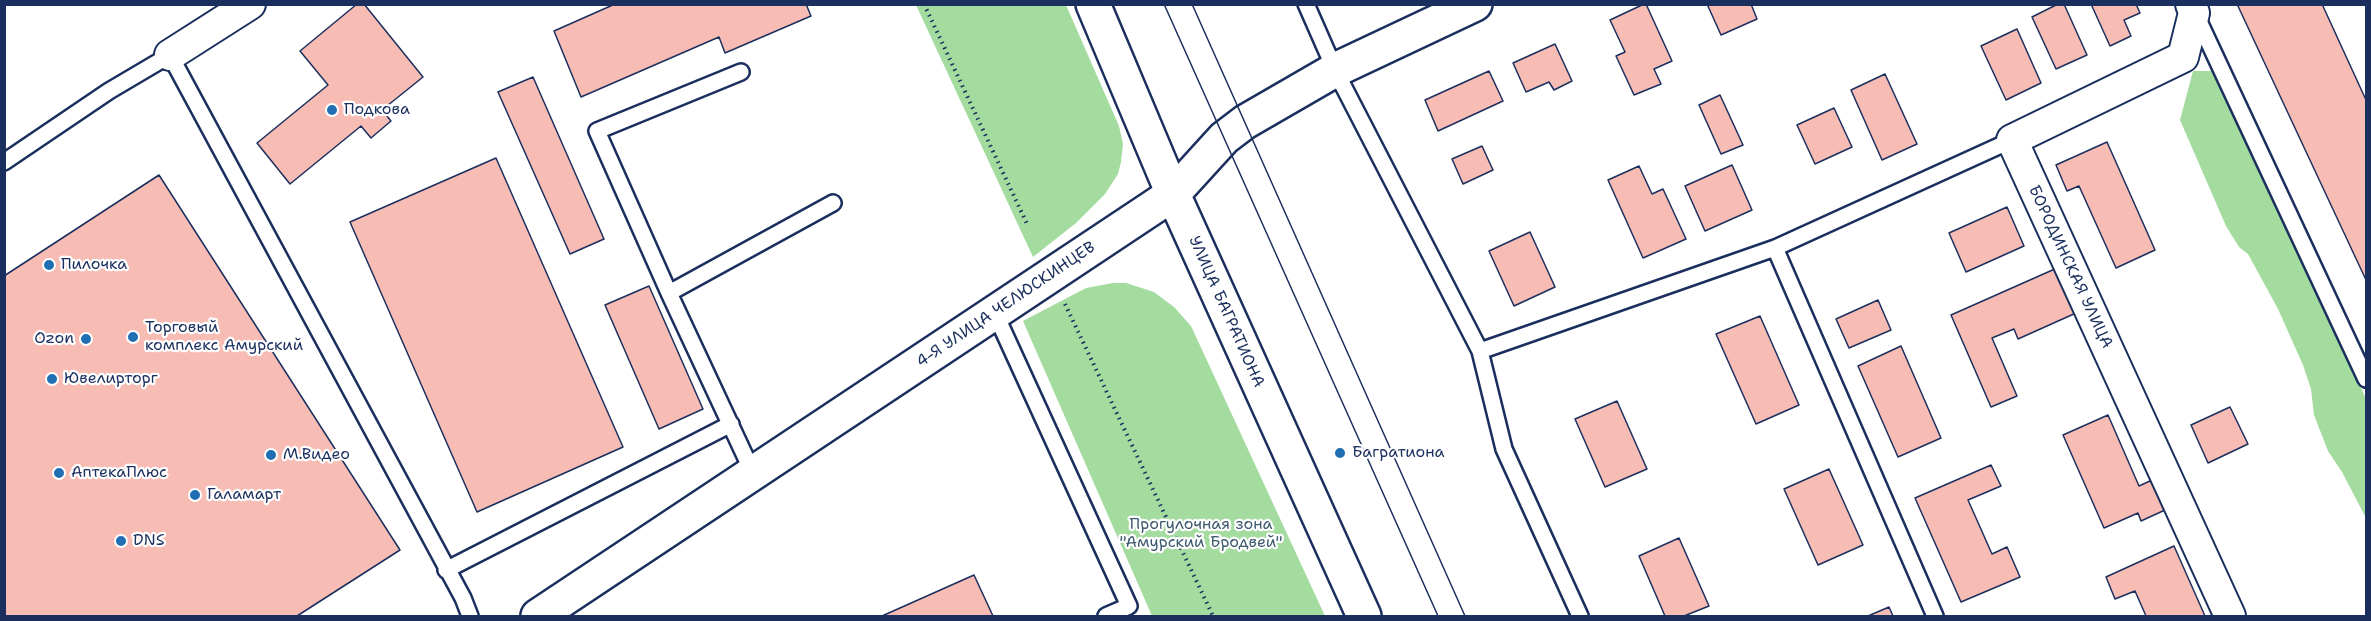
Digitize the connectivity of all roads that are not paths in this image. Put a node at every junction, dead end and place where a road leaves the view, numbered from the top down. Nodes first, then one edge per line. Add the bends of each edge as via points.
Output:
1 (250, 4) edge
2 (1093, 4) edge
3 (1306, 4) edge
4 (1475, 4) edge
5 (2193, 8) edge
6 (170, 55) junction
7 (1335, 70) junction
8 (741, 72) dead end
9 (2012, 140) junction
10 (4, 162) edge
11 (1173, 194) junction
12 (833, 203) dead end
13 (1776, 248) junction
14 (669, 293) junction
15 (995, 313) junction
16 (1480, 351) junction
17 (2367, 379) edge
18 (731, 424) junction
19 (753, 473) junction
20 (446, 570) junction
21 (470, 616) edge
22 (538, 616) edge
23 (1106, 616) edge
24 (1364, 616) edge
25 (1580, 616) edge
26 (1935, 616) edge
27 (2230, 616) edge

1 - 6 street
2 - 11 main road, УЛИЦА БАГРАТИОНА
3 - 7 lane
4 - 7 main road, 4-Я УЛИЦА ЧЕЛЮСКИНЦЕВ
5 - 9 street via 2183,57
5 - 17 lane
6 - 10 lane
6 - 20 lane
7 - 11 main road, 4-Я УЛИЦА ЧЕЛЮСКИНЦЕВ via 1224,138
7 - 16 lane
8 - 14 lane via 597,131
9 - 13 lane
9 - 27 street, БОРОДИНСКАЯ УЛИЦА
11 - 15 main road, 4-Я УЛИЦА ЧЕЛЮСКИНЦЕВ
11 - 24 main road, УЛИЦА БАГРАТИОНА
12 - 14 lane
13 - 16 lane
13 - 26 lane
14 - 18 lane
15 - 19 main road, 4-Я УЛИЦА ЧЕЛЮСКИНЦЕВ
15 - 23 lane via 1129,606
16 - 25 lane via 1504,449
18 - 19 lane
18 - 20 lane
19 - 22 main road, 4-Я УЛИЦА ЧЕЛЮСКИНЦЕВ
20 - 21 lane

